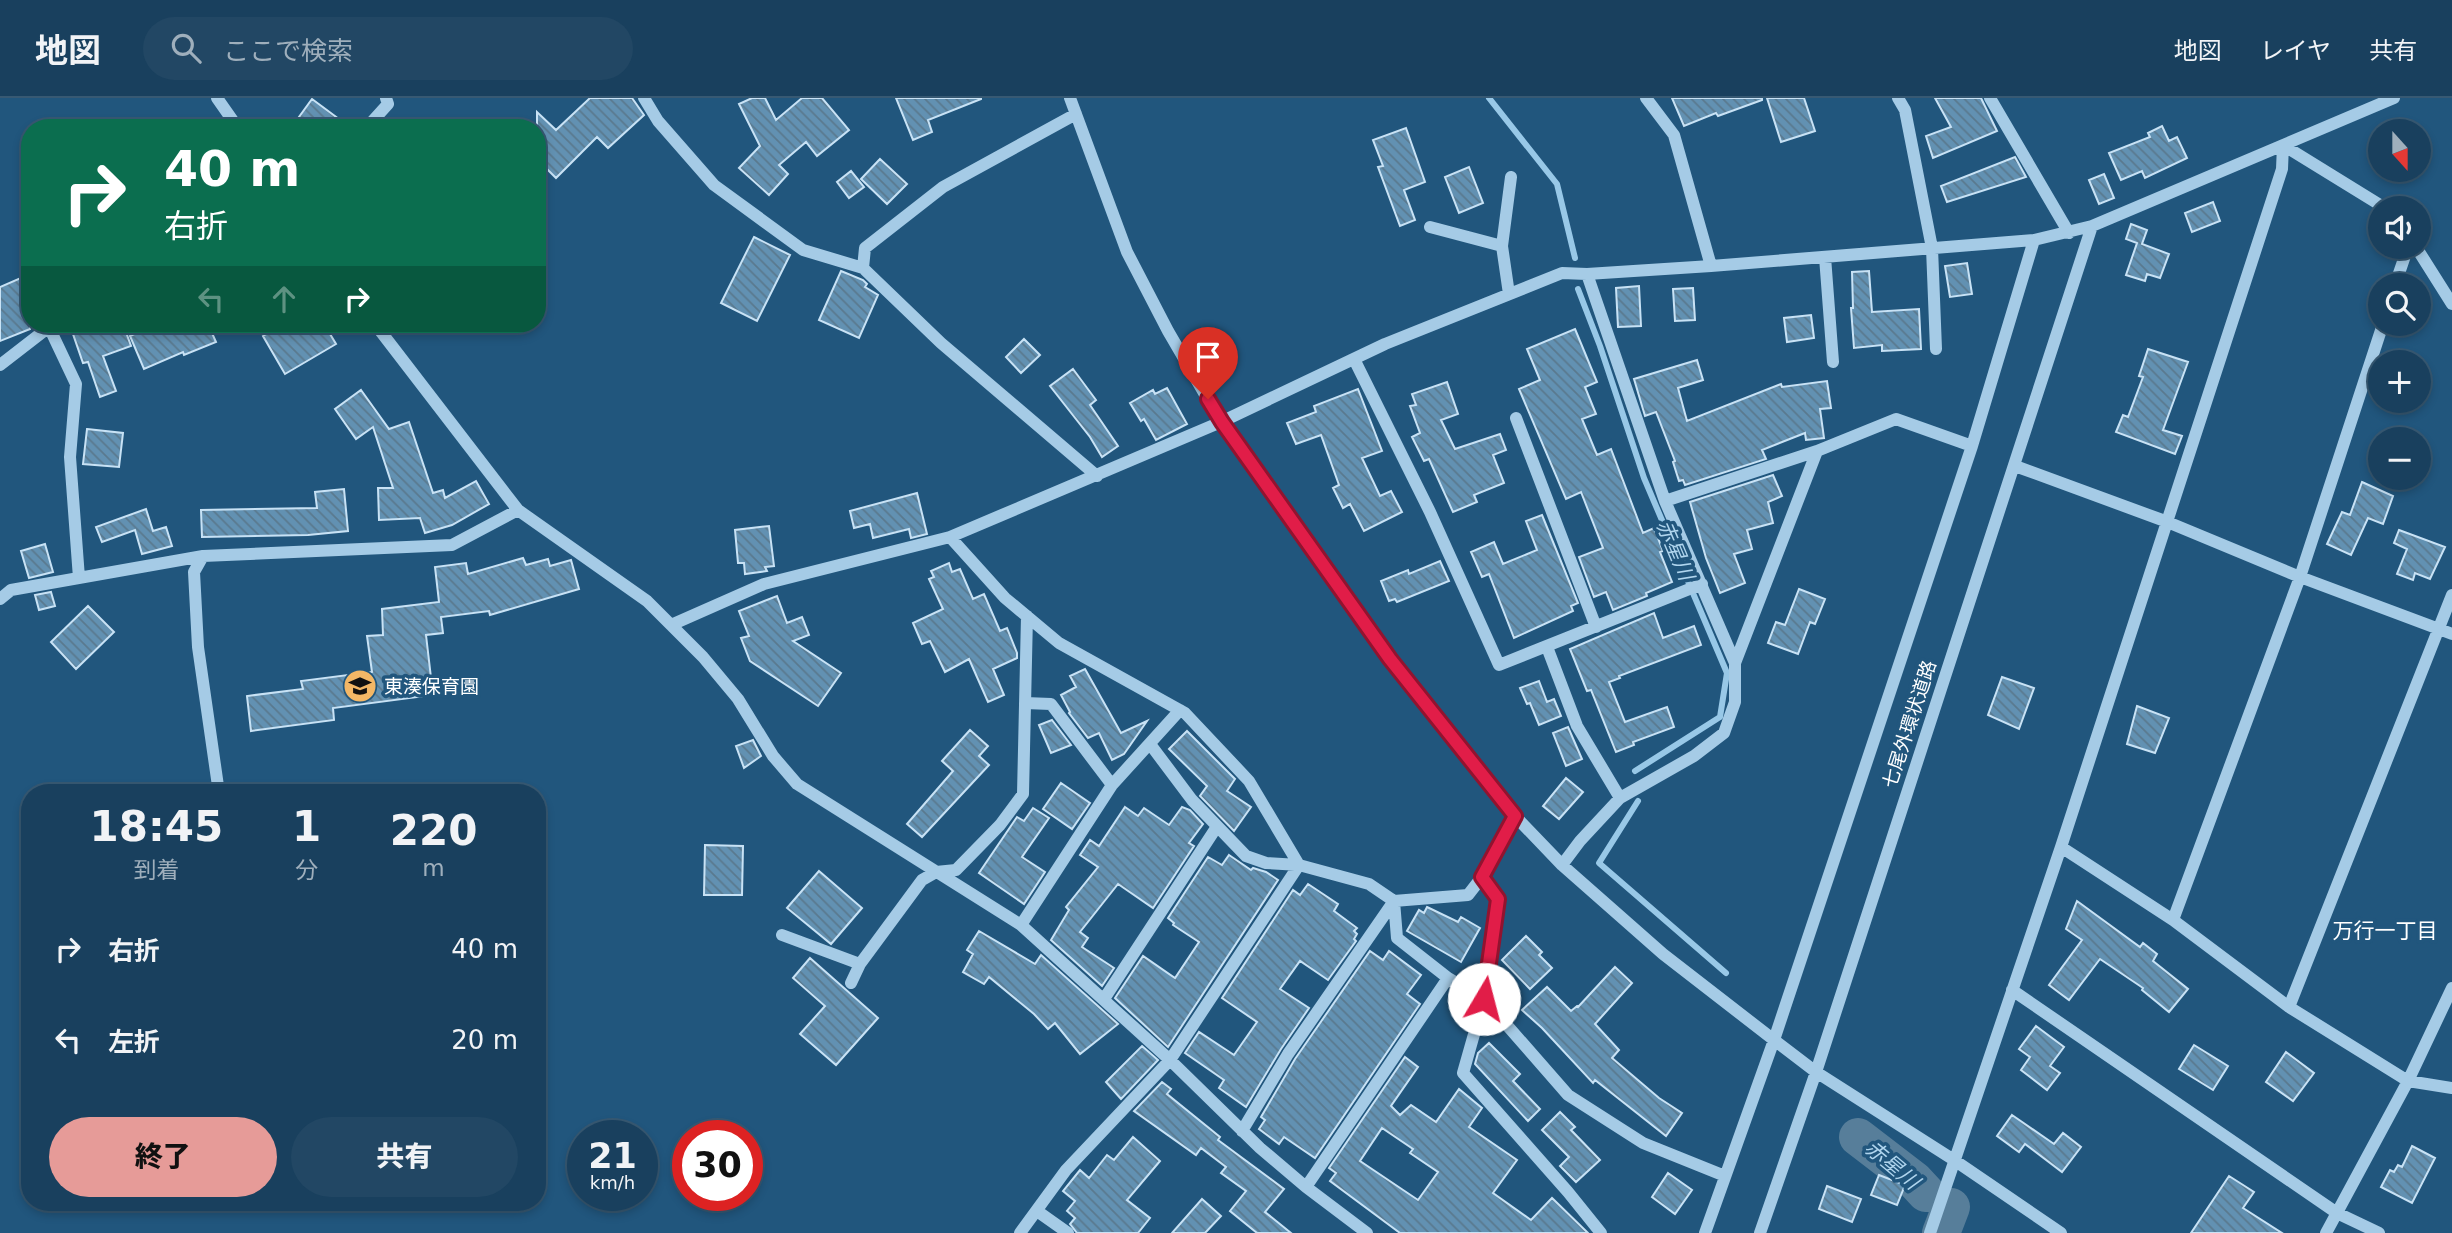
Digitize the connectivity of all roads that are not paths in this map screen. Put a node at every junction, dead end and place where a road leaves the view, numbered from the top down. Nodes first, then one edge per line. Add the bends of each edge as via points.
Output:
1 (217, 98) edge
2 (386, 98) edge
3 (644, 98) edge
4 (1070, 98) edge
5 (1646, 98) edge
6 (1898, 98) edge
7 (1990, 98) edge
8 (2394, 98) edge
9 (1076, 114) junction
10 (232, 119) edge
11 (374, 119) edge
12 (2283, 145) junction
13 (1511, 177) dead end
14 (2368, 198) edge
15 (1430, 226) dead end
16 (2092, 226) junction
17 (2069, 233) junction
18 (2034, 240) junction
19 (1502, 246) junction
20 (1932, 248) junction
21 (1825, 257) junction
22 (2424, 259) edge
23 (1711, 266) junction
24 (863, 268) junction
25 (1587, 274) junction
26 (1509, 294) junction
27 (2452, 303) edge
28 (43, 333) edge
29 (55, 333) edge
30 (382, 333) edge
31 (2379, 336) edge
32 (1936, 349) dead end
33 (1354, 359) junction
34 (1833, 362) dead end
35 (0, 365) edge
36 (1516, 418) dead end
37 (1222, 422) junction
38 (1972, 446) junction
39 (1817, 451) junction
40 (2015, 466) junction
41 (1097, 476) junction
42 (1665, 501) junction
43 (518, 510) junction
44 (2165, 521) junction
45 (950, 537) junction
46 (203, 556) junction
47 (2300, 577) junction
48 (79, 578) junction
49 (1702, 584) junction
50 (2452, 595) edge
51 (0, 599) edge
52 (1027, 616) junction
53 (671, 625) junction
54 (1597, 627) junction
55 (2446, 632) edge
56 (1547, 647) junction
57 (1735, 663) junction
58 (1025, 703) junction
59 (1180, 710) junction
60 (1150, 744) junction
61 (218, 784) edge
62 (1112, 785) junction
63 (1620, 798) junction
64 (1515, 816) junction
65 (1216, 828) junction
66 (2061, 847) junction
67 (1299, 865) junction
68 (1562, 865) junction
69 (936, 872) junction
70 (1482, 877) junction
71 (1394, 901) junction
72 (2173, 920) junction
73 (1021, 925) junction
74 (782, 935) dead end
75 (860, 964) junction
76 (1448, 978) junction
77 (851, 983) dead end
78 (2452, 988) edge
79 (2012, 990) junction
80 (1104, 999) junction
81 (1484, 999) junction
82 (2289, 1007) junction
83 (1774, 1040) junction
84 (1170, 1060) junction
85 (1816, 1072) junction
86 (2408, 1081) junction
87 (2452, 1088) edge
88 (1242, 1131) junction
89 (1954, 1160) junction
90 (1725, 1176) junction
91 (1306, 1187) junction
92 (1037, 1211) junction
93 (2337, 1213) junction
94 (1020, 1233) edge
95 (1068, 1233) edge
96 (1367, 1233) edge
97 (1601, 1233) edge
98 (1705, 1233) edge
99 (1760, 1233) edge
100 (1930, 1233) edge
101 (2061, 1233) edge
102 (2326, 1233) edge
103 (2379, 1233) edge

1 - 10 street
2 - 11 street via 388,104
3 - 24 street via 658,121 714,185 803,250
4 - 9 street
5 - 23 street via 1674,135
6 - 20 street via 1905,110
7 - 17 street
8 - 12 street
9 - 24 street via 943,187 865,248
9 - 37 street via 1128,252
12 - 14 street
12 - 16 street
12 - 44 street via 2281,169
13 - 19 street
15 - 19 street
16 - 17 street
16 - 40 street, 七尾外環状道路
17 - 18 street
18 - 20 street
18 - 38 street, 七尾外環状道路
19 - 26 street
20 - 21 street
20 - 32 street
21 - 23 street
21 - 34 street
22 - 27 street
23 - 25 street
24 - 41 street
25 - 26 street via 1562,273
25 - 42 street
26 - 33 street
28 - 35 street
29 - 48 street via 76,384 70,457
30 - 43 street
31 - 47 street
33 - 37 street
33 - 56 street via 1499,665
36 - 54 street
37 - 41 street
37 - 64 street via 1390,659
38 - 39 street via 1896,419
38 - 83 street, 七尾外環状道路
39 - 42 street
39 - 57 street
40 - 44 street
40 - 85 street, 七尾外環状道路
41 - 45 street
42 - 49 street
43 - 46 street via 452,545
43 - 53 street via 647,601
44 - 47 street
44 - 66 street
45 - 52 street
45 - 53 street via 764,584
46 - 48 street
46 - 61 street via 194,572 198,647
47 - 55 street
47 - 72 street
48 - 51 street via 11,590
49 - 54 street
49 - 57 street
50 - 55 street
52 - 58 street
52 - 59 street via 1059,643
53 - 69 street via 738,699 797,785
54 - 56 street
55 - 82 street
56 - 63 street via 1577,726
57 - 63 street via 1735,702 1724,733 1695,756
58 - 62 street via 1051,704
58 - 69 street via 1023,794 956,870
59 - 60 street
59 - 67 street via 1249,781
60 - 62 street
60 - 65 street
62 - 73 street
63 - 68 street
64 - 68 street
64 - 70 street
65 - 67 street via 1246,856 1266,863
65 - 80 street
66 - 72 street
66 - 79 street
67 - 71 street via 1369,884
67 - 84 street
68 - 83 street via 1663,954
69 - 73 street
69 - 75 street via 922,880
70 - 71 street via 1468,895
70 - 81 street via 1498,899
71 - 76 street via 1397,938
71 - 88 street
72 - 82 street
73 - 80 street
74 - 75 street
75 - 77 street
76 - 81 street
76 - 91 street
78 - 86 street
79 - 89 street
79 - 93 street
80 - 84 street
81 - 90 street via 1568,1095 1643,1143
81 - 97 street via 1463,1073
82 - 86 street
83 - 85 street
83 - 90 street, 七尾外環状道路
84 - 88 street
84 - 92 street via 1066,1170
85 - 89 street
85 - 99 street, 七尾外環状道路
86 - 87 street
86 - 93 street
88 - 91 street
89 - 100 street
89 - 101 street
90 - 98 street, 七尾外環状道路
91 - 96 street
92 - 94 street
92 - 95 street
93 - 102 street
93 - 103 street

